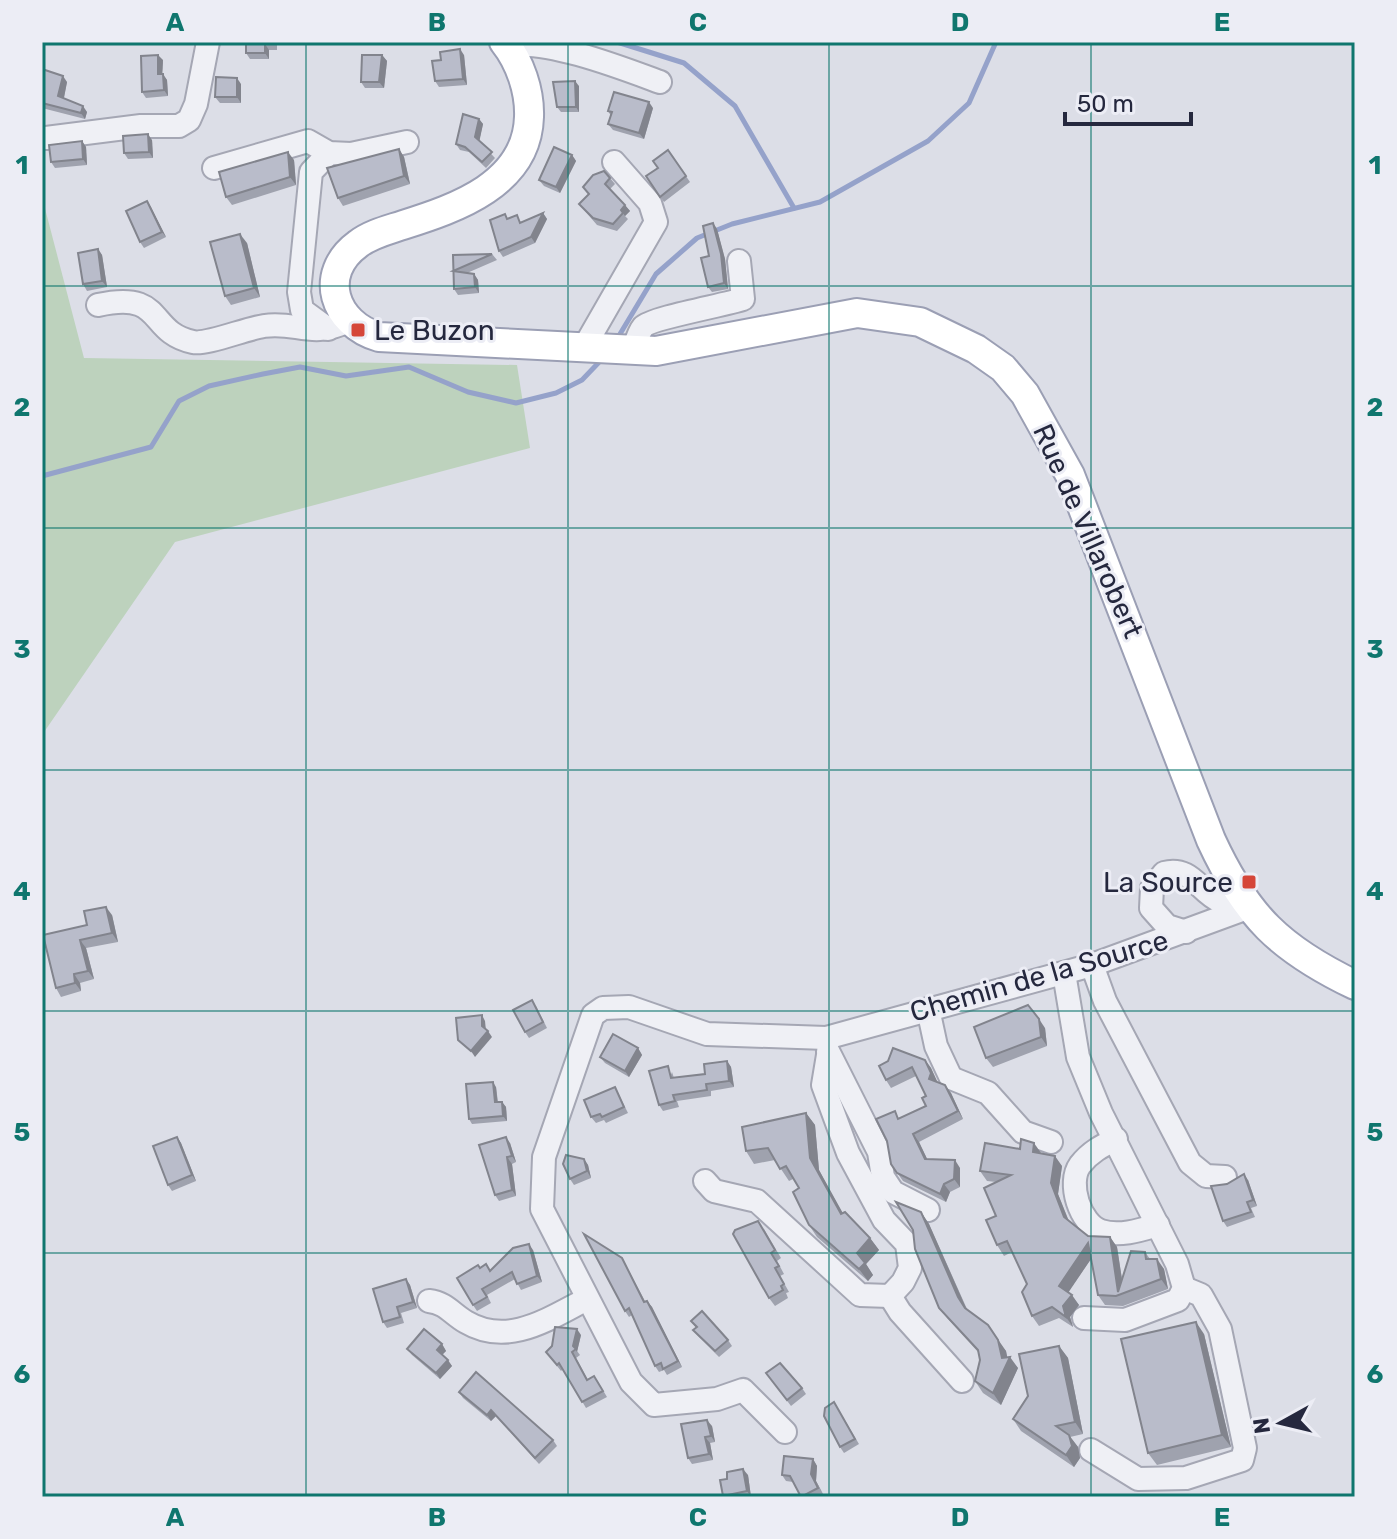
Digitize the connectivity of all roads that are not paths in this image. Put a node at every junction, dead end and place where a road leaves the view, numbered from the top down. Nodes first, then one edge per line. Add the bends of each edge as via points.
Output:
1 (208, 42) edge
2 (506, 44) edge
3 (660, 82) dead end
4 (46, 138) dead end
5 (407, 142) dead end
6 (329, 153) junction
7 (614, 162) dead end
8 (214, 168) dead end
9 (739, 261) dead end
10 (98, 305) dead end
11 (338, 325) junction
12 (606, 350) junction
13 (1262, 911) junction
14 (1186, 932) junction
15 (1092, 965) junction
16 (1064, 973) junction
17 (1355, 985) edge
18 (928, 1009) junction
19 (827, 1047) junction
20 (1116, 1139) junction
21 (1051, 1142) dead end
22 (1225, 1177) dead end
23 (705, 1181) dead end
24 (928, 1210) dead end
25 (1158, 1225) junction
26 (1184, 1288) junction
27 (890, 1296) junction
28 (587, 1299) junction
29 (429, 1301) dead end
30 (1084, 1318) dead end
31 (962, 1381) dead end
32 (785, 1432) dead end
33 (1091, 1450) dead end

1 - 4 street via 196,104 189,120 179,126
2 - 3 street via 526,42
2 - 11 main road via 529,109 526,141 518,157 496,183 469,201 358,243 336,273
5 - 6 street via 351,154
6 - 8 street via 308,141
6 - 11 street via 311,172 299,292 302,310
7 - 12 street via 650,203 656,222
9 - 12 street via 743,299 654,321
10 - 11 street via 122,299 143,303 174,336 196,343 273,325 306,331
11 - 12 main road, Rue de Villarobert via 379,337
12 - 13 main road, Rue de Villarobert via 683,348 857,313 934,328 1003,368 1042,422 1070,475 1220,859
13 - 14 street, Chemin de la Source
13 - 14 street via 1219,901 1183,873 1164,873 1152,888 1151,908 1167,926
13 - 17 main road, Rue de Villarobert via 1269,930 1309,963
14 - 15 street, Chemin de la Source
15 - 16 street, Chemin de la Source
15 - 22 street via 1105,1001 1190,1163 1206,1176
16 - 18 street, Chemin de la Source
16 - 20 street via 1078,1057
18 - 19 street, Chemin de la Source
18 - 21 street via 936,1046 951,1078 988,1093 1023,1132
19 - 24 street via 879,1152 883,1177 893,1192
19 - 27 street via 823,1085 848,1153 884,1220 907,1244 910,1268
19 - 28 street, Chemin de la Source via 707,1034 629,1007 603,1008 593,1015 544,1157 542,1187 542,1209
20 - 25 street
20 - 25 street via 1077,1168 1075,1192 1083,1215 1100,1231 1130,1233
23 - 27 street via 714,1191 757,1201 860,1295
25 - 26 street
26 - 30 street via 1178,1300 1125,1320
26 - 33 street via 1201,1295 1220,1329 1245,1448 1242,1460 1186,1478 1138,1479
27 - 31 street
28 - 29 street via 514,1333 487,1332 464,1322 442,1303
28 - 32 street via 631,1382 654,1405 717,1399 743,1390

